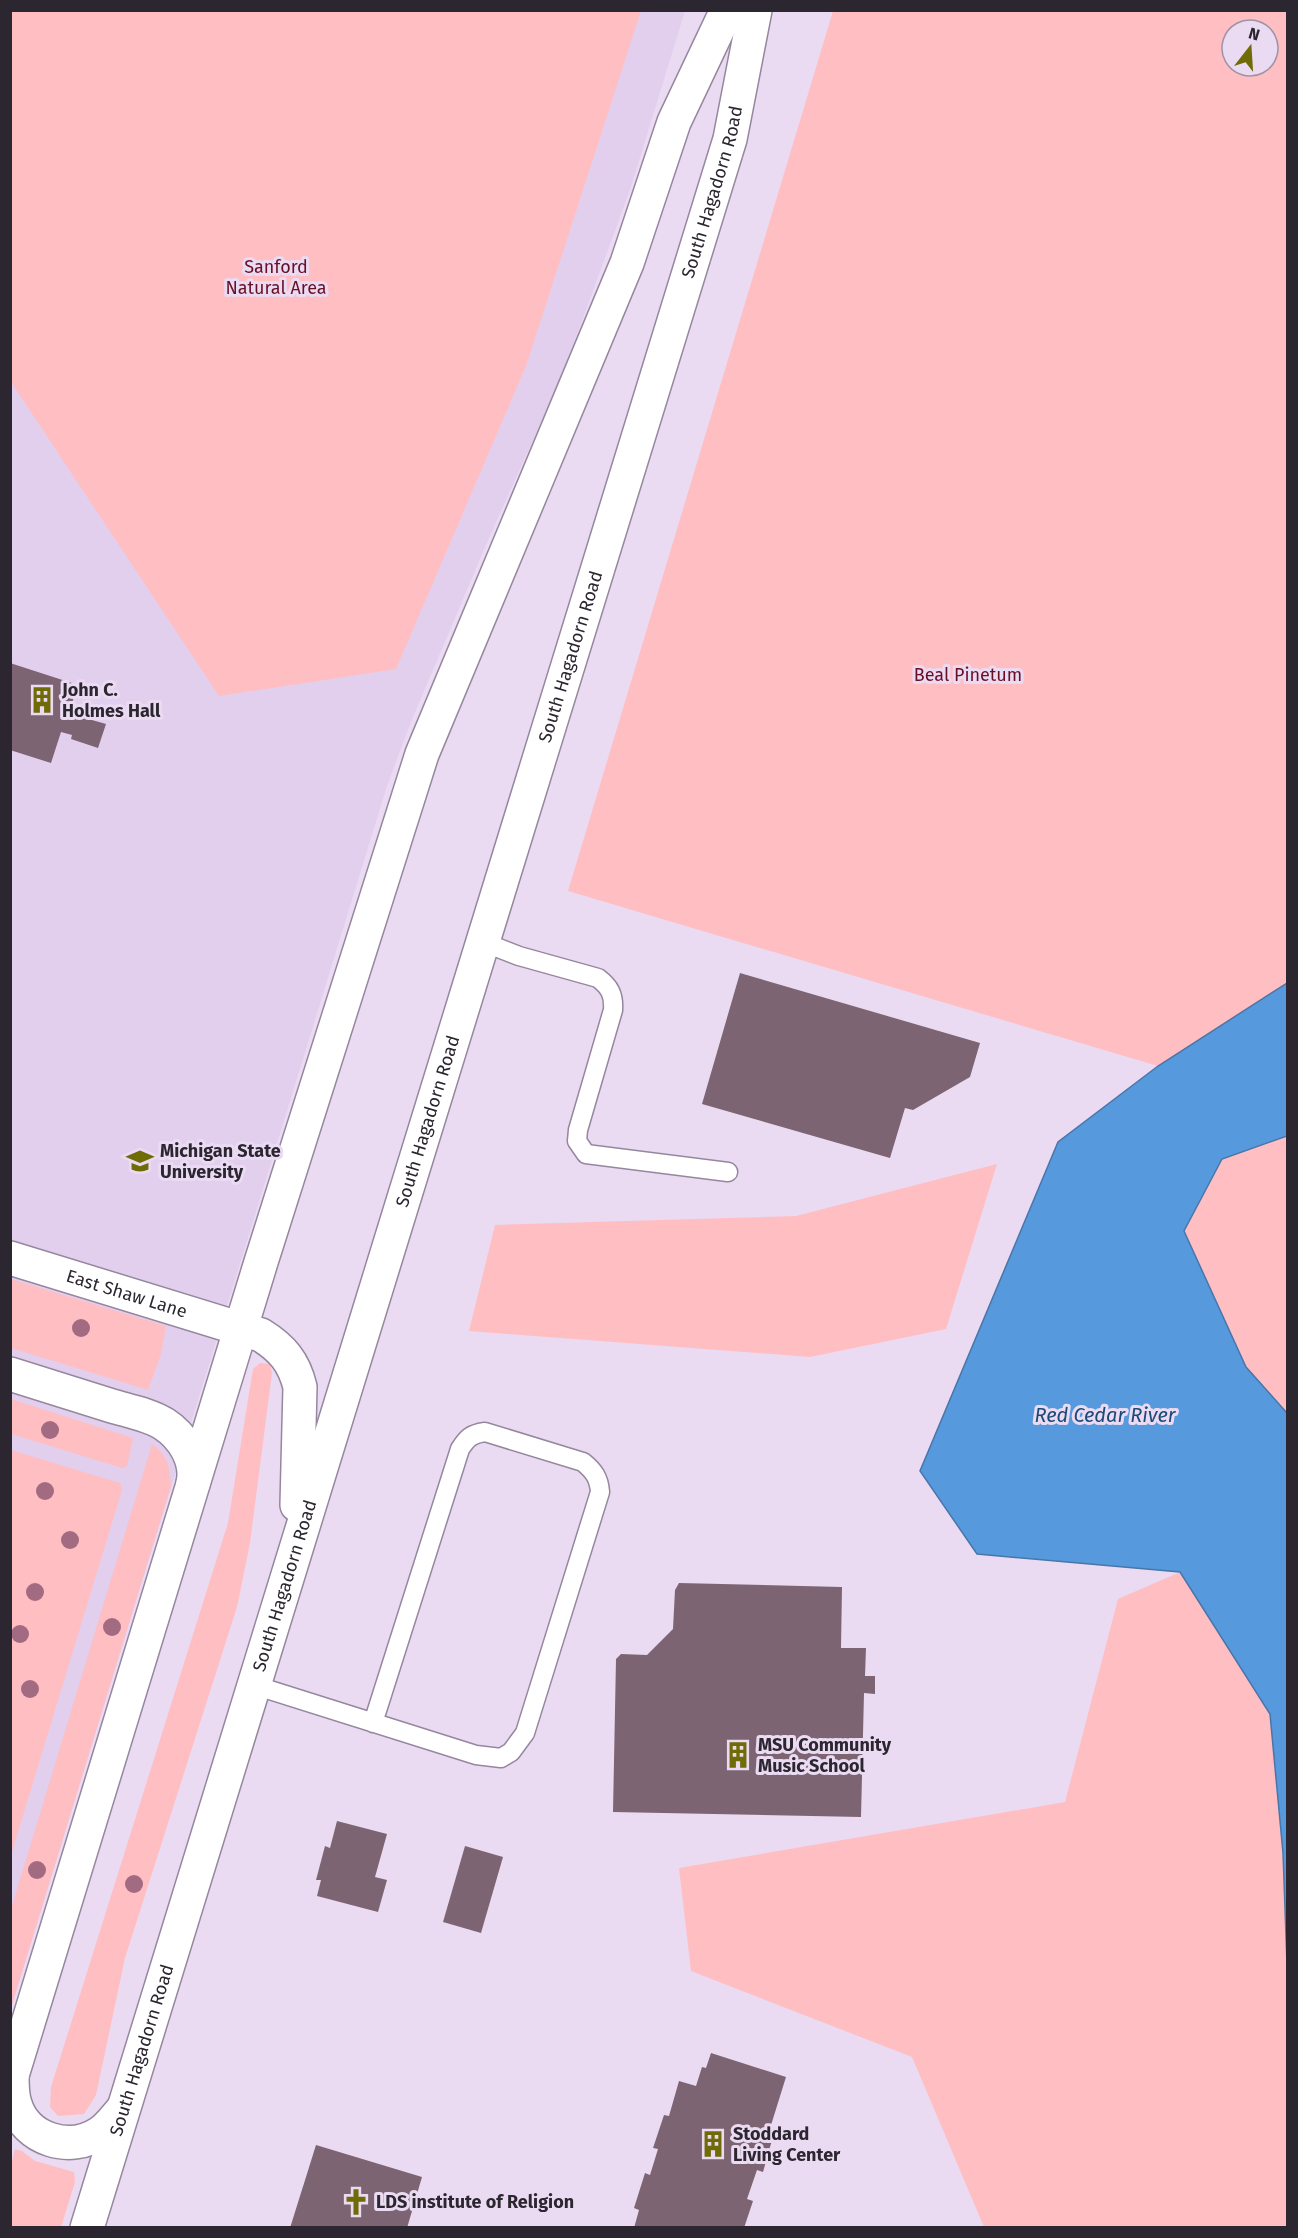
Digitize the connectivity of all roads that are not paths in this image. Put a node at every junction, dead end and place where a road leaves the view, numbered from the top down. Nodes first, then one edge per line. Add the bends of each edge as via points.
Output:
1 (727, 10) edge
2 (755, 10) edge
3 (483, 942) junction
4 (728, 1172) dead end
5 (10, 1258) edge
6 (242, 1329) junction
7 (10, 1374) edge
8 (192, 1491) junction
9 (295, 1552) junction
10 (254, 1685) junction
11 (373, 1723) junction
12 (11, 2079) edge
13 (124, 2108) junction
14 (87, 2228) edge

1 - 6 street via 674,122 627,263 422,753
2 - 3 street, South Hagadorn Road via 730,139
3 - 4 lane via 598,978 608,985 614,997 578,1130 577,1141 586,1154
3 - 9 street, South Hagadorn Road
5 - 6 street, East Shaw Lane
6 - 8 street
6 - 9 street, East Shaw Lane via 277,1345 289,1358 300,1387
7 - 8 street via 163,1423 184,1443 191,1459 195,1474
8 - 12 street
9 - 10 street, South Hagadorn Road
10 - 11 lane
10 - 13 street, South Hagadorn Road
11 - 11 lane via 476,1755 501,1758 511,1752 525,1733 600,1492 599,1479 583,1462 485,1432 465,1440
12 - 13 street via 15,2106 22,2120 46,2139 75,2143 90,2139 103,2132
13 - 14 street, South Hagadorn Road

